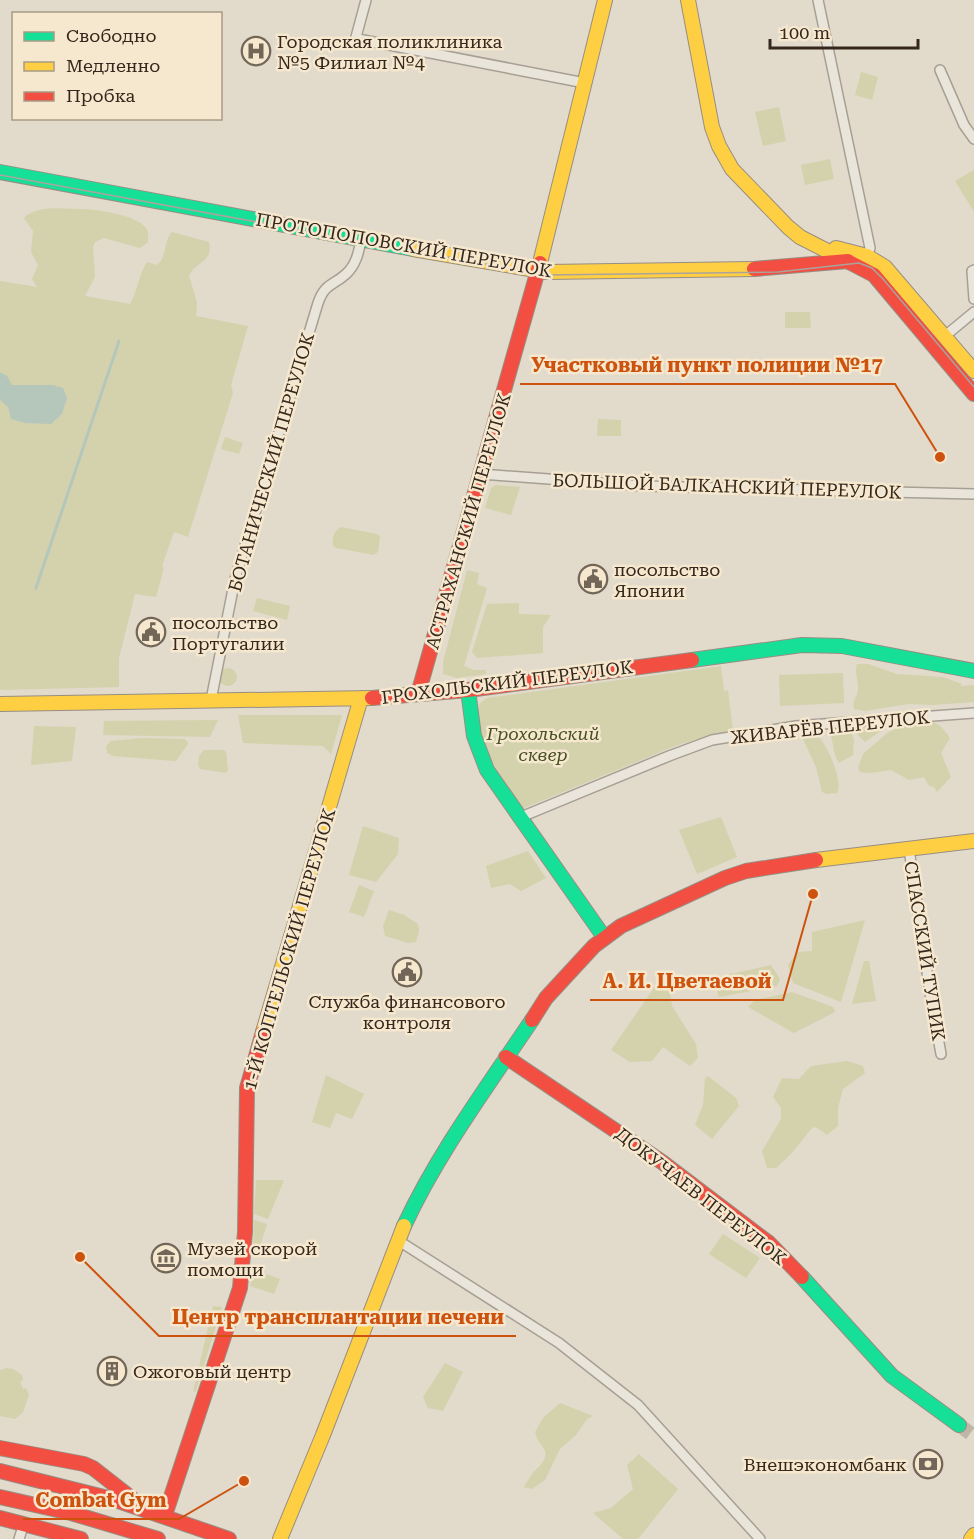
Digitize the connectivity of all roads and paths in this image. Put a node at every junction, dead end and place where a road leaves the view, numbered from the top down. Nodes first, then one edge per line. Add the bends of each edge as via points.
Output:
1 (366, 0) edge
2 (605, 0) edge
3 (687, 0) edge
4 (818, 0) edge
5 (940, 70) dead end
6 (585, 83) junction
7 (974, 139) edge
8 (0, 172) edge
9 (361, 239) junction
10 (813, 244) junction
11 (867, 256) junction
12 (848, 261) junction
13 (974, 270) edge
14 (538, 271) junction
15 (974, 299) edge
16 (974, 312) edge
17 (945, 336) junction
18 (974, 371) edge
19 (974, 394) edge
20 (481, 474) junction
21 (974, 494) edge
22 (974, 671) edge
23 (468, 690) junction
24 (418, 694) junction
25 (361, 698) junction
26 (211, 700) junction
27 (0, 704) edge
28 (974, 713) edge
29 (521, 817) junction
30 (974, 841) edge
31 (909, 849) junction
32 (604, 937) junction
33 (941, 1054) dead end
34 (506, 1057) junction
35 (399, 1241) junction
36 (959, 1425) tunnel mouth
37 (0, 1448) edge
38 (0, 1471) edge
39 (0, 1497) edge
40 (146, 1509) junction
41 (165, 1515) junction
42 (0, 1518) edge
43 (24, 1523) junction
44 (974, 1535) edge
45 (19, 1539) edge
46 (81, 1539) edge
47 (158, 1539) edge
48 (229, 1539) edge
49 (280, 1539) edge
50 (759, 1539) edge
51 (971, 1539) edge

1 - 6 street via 358,39
2 - 6 street, АСТРАХАНСКИЙ ПЕРЕУЛОК
3 - 10 street via 718,146 732,169 788,227
4 - 11 street via 870,248
5 - 7 street
6 - 14 street, АСТРАХАНСКИЙ ПЕРЕУЛОК
8 - 9 street, ПРОТОПОПОВСКИЙ ПЕРЕУЛОК
9 - 14 street, ПРОТОПОПОВСКИЙ ПЕРЕУЛОК
9 - 26 street, БОТАНИЧЕСКИЙ ПЕРЕУЛОК via 358,256 348,272 325,287 318,303 235,579
10 - 11 street
10 - 12 street
11 - 12 street
11 - 17 street via 885,267
12 - 14 street, ПРОТОПОПОВСКИЙ ПЕРЕУЛОК via 761,269
12 - 19 street via 874,275
13 - 15 street
14 - 20 street, АСТРАХАНСКИЙ ПЕРЕУЛОК
16 - 17 street
17 - 18 street
20 - 21 street, БОЛЬШОЙ БАЛКАНСКИЙ ПЕРЕУЛОК via 643,486
20 - 24 street, АСТРАХАНСКИЙ ПЕРЕУЛОК
22 - 23 street, ГРОХОЛЬСКИЙ ПЕРЕУЛОК via 842,646 802,645
23 - 24 street, ГРОХОЛЬСКИЙ ПЕРЕУЛОК
23 - 29 street via 480,754
24 - 25 street, ГРОХОЛЬСКИЙ ПЕРЕУЛОК
25 - 26 street, ГРОХОЛЬСКИЙ ПЕРЕУЛОК
25 - 41 street, 1-Й КОПТЕЛЬСКИЙ ПЕРЕУЛОК via 247,1088 245,1232 240,1288
26 - 27 street, ГРОХОЛЬСКИЙ ПЕРЕУЛОК
28 - 29 street, ЖИВАРЁВ ПЕРЕУЛОК via 796,726 712,740
29 - 32 street
30 - 31 street
31 - 32 street via 746,871
31 - 33 street, СПАССКИЙ ТУПИК
32 - 34 street via 546,998
34 - 35 street via 420,1192
34 - 36 street, ДОКУЧАЕВ ПЕРЕУЛОК via 662,1162 769,1243 892,1376
35 - 49 street
35 - 50 street via 560,1343 638,1405
37 - 40 street via 84,1464
38 - 40 street
39 - 47 street
40 - 41 street
41 - 48 street
42 - 43 street
43 - 45 street
43 - 46 street
44 - 51 street

